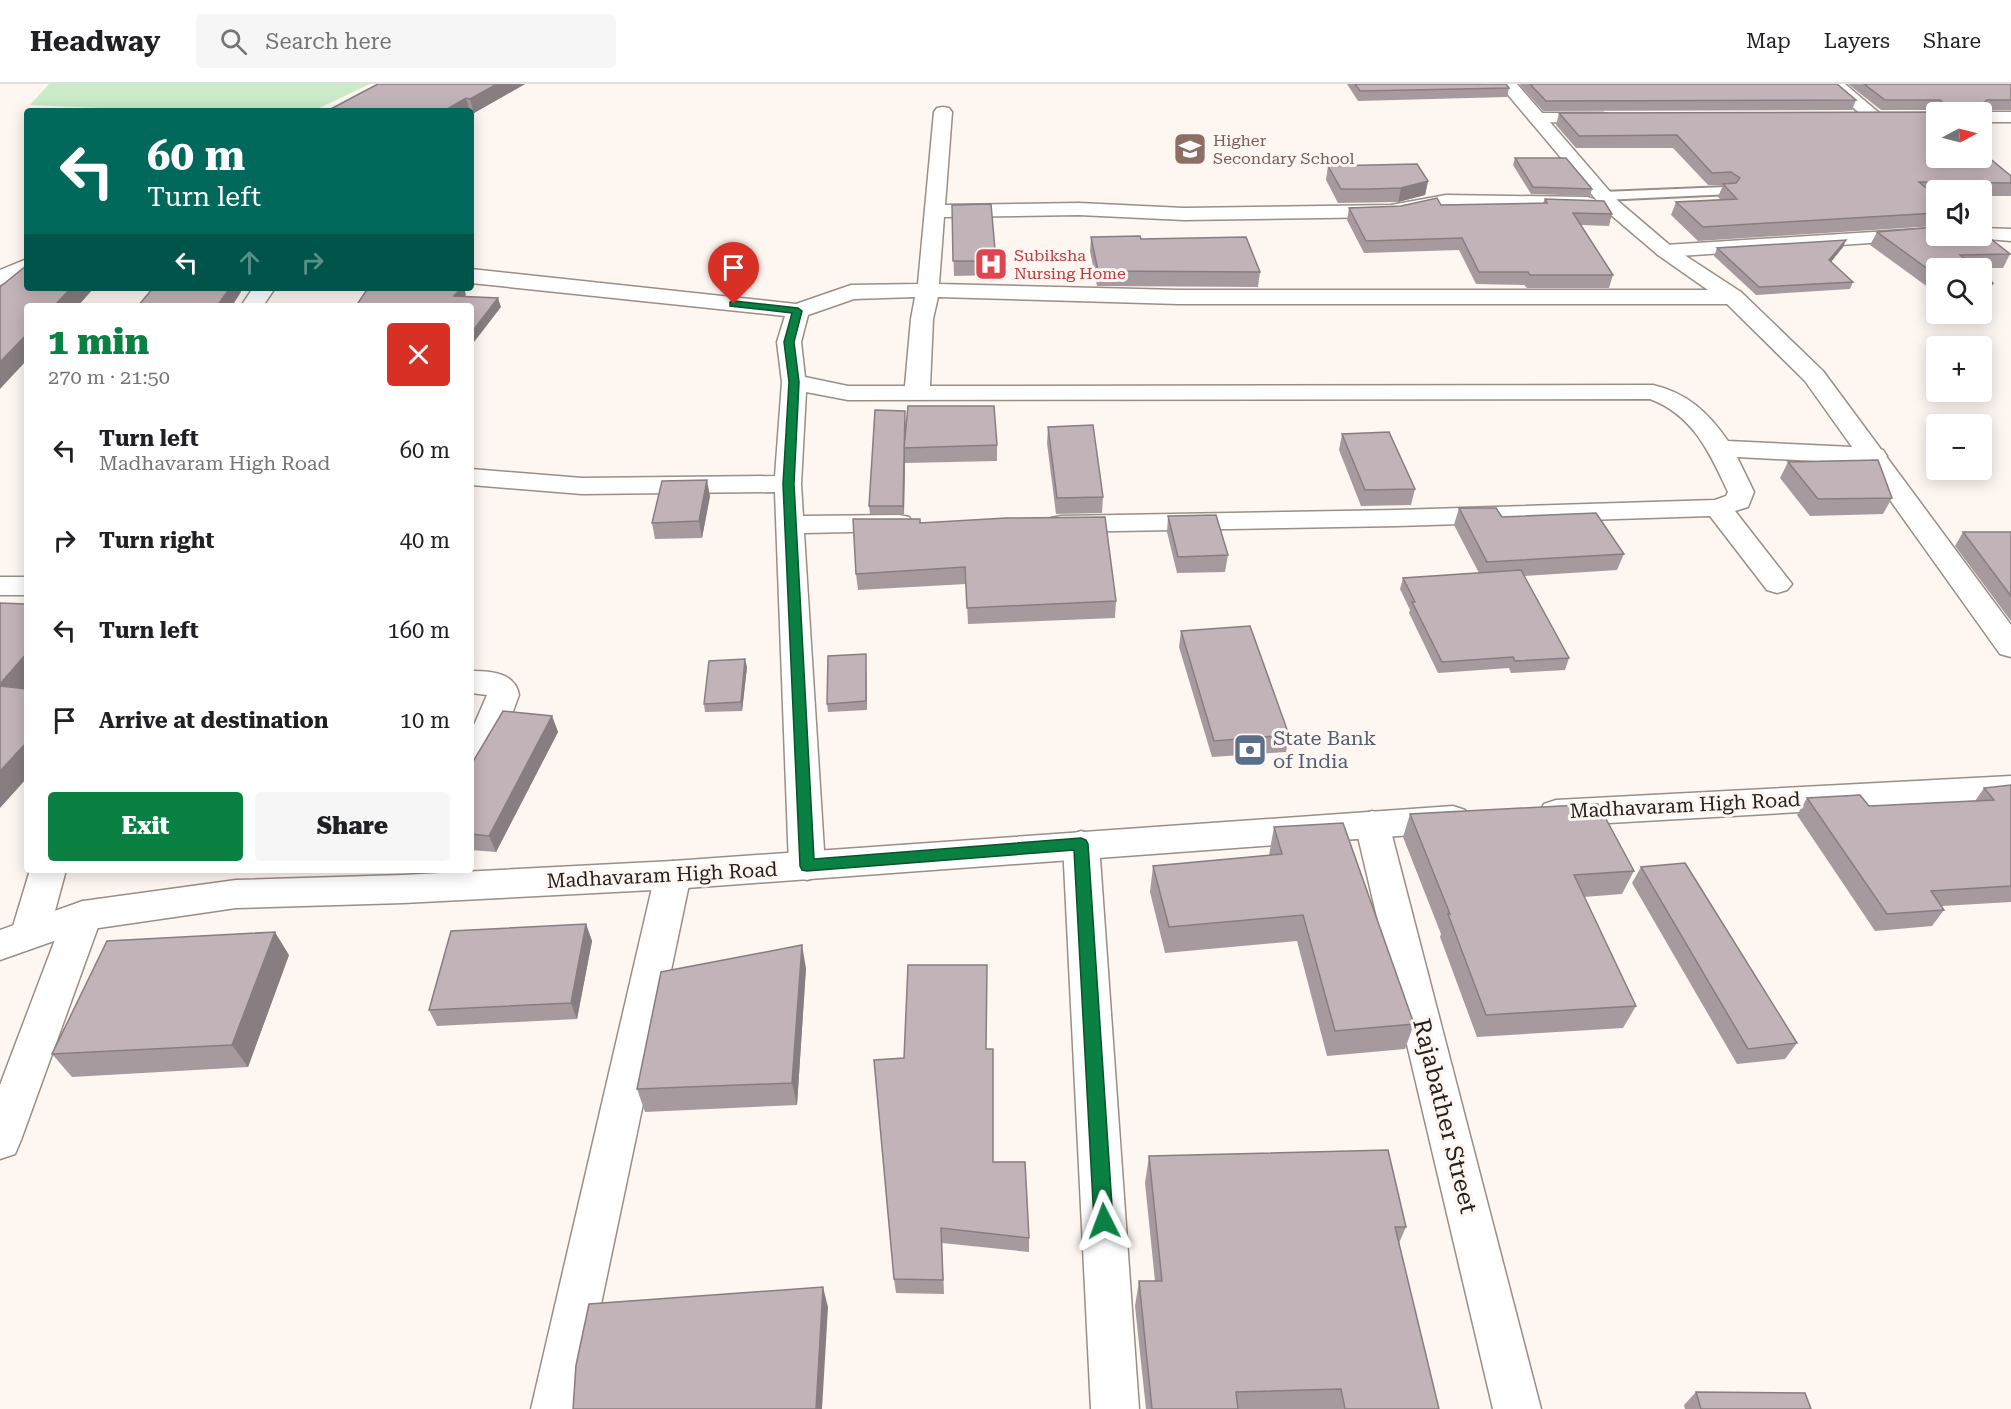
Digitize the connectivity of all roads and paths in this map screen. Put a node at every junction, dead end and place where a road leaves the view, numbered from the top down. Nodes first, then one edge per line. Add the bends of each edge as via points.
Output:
1 (1508, 84) edge
2 (1834, 84) edge
3 (943, 112) dead end
4 (1851, 117) edge
5 (1875, 117) junction
6 (1895, 117) edge
7 (1992, 117) edge
8 (2011, 117) edge
9 (1537, 118) junction
10 (1619, 118) edge
11 (1726, 191) edge
12 (1607, 200) junction
13 (933, 211) junction
14 (1992, 234) edge
15 (1926, 235) edge
16 (2011, 235) edge
17 (1665, 251) junction
18 (24, 266) edge
19 (474, 276) edge
20 (0, 278) edge
21 (928, 290) junction
22 (1732, 297) junction
23 (798, 311) junction
24 (794, 382) junction
25 (917, 393) junction
26 (1721, 448) junction
27 (1874, 456) junction
28 (474, 477) edge
29 (788, 484) junction
30 (1718, 508) junction
31 (925, 524) edge
32 (1038, 524) edge
33 (790, 525) junction
34 (1777, 584) dead end
35 (0, 586) edge
36 (24, 586) edge
37 (2011, 647) edge
38 (474, 682) edge
39 (474, 756) edge
40 (2011, 788) edge
41 (1526, 814) edge
42 (1491, 817) edge
43 (1372, 824) junction
44 (1081, 844) junction
45 (807, 866) junction
46 (47, 873) edge
47 (673, 875) junction
48 (408, 880) edge
49 (83, 916) junction
50 (15, 939) edge
51 (0, 1140) edge
52 (555, 1409) edge
53 (1115, 1409) edge
54 (1517, 1409) edge

1 - 9 street
2 - 5 street
3 - 13 street
4 - 5 street
5 - 6 street
7 - 8 street
9 - 10 street
9 - 12 street
11 - 12 lane
12 - 13 street via 1432,202 1391,211
12 - 17 street
13 - 21 street
14 - 16 street
15 - 17 street
17 - 22 street
18 - 20 street
19 - 23 street
21 - 22 street via 1179,297
21 - 23 street via 851,292
21 - 25 street
22 - 27 street via 1814,376
23 - 24 street via 789,342
24 - 25 street via 848,393
24 - 29 street
25 - 26 street via 1653,392 1667,395 1693,412
26 - 27 street
26 - 30 street via 1741,492 1738,501
27 - 37 street
28 - 29 street via 582,486
29 - 33 street
30 - 32 street
30 - 34 street
31 - 33 street
33 - 45 street
35 - 36 street
38 - 39 street via 494,683 504,695
40 - 41 street, Madhavaram High Road
42 - 43 street, Madhavaram High Road
43 - 44 street, Madhavaram High Road
43 - 54 street, Rajabather Street
44 - 45 street, Madhavaram High Road
44 - 53 street
45 - 47 street, Madhavaram High Road
46 - 50 street
47 - 48 street, Madhavaram High Road
47 - 52 street
48 - 49 street, Madhavaram High Road via 236,894
49 - 50 street, Madhavaram High Road
49 - 51 street

